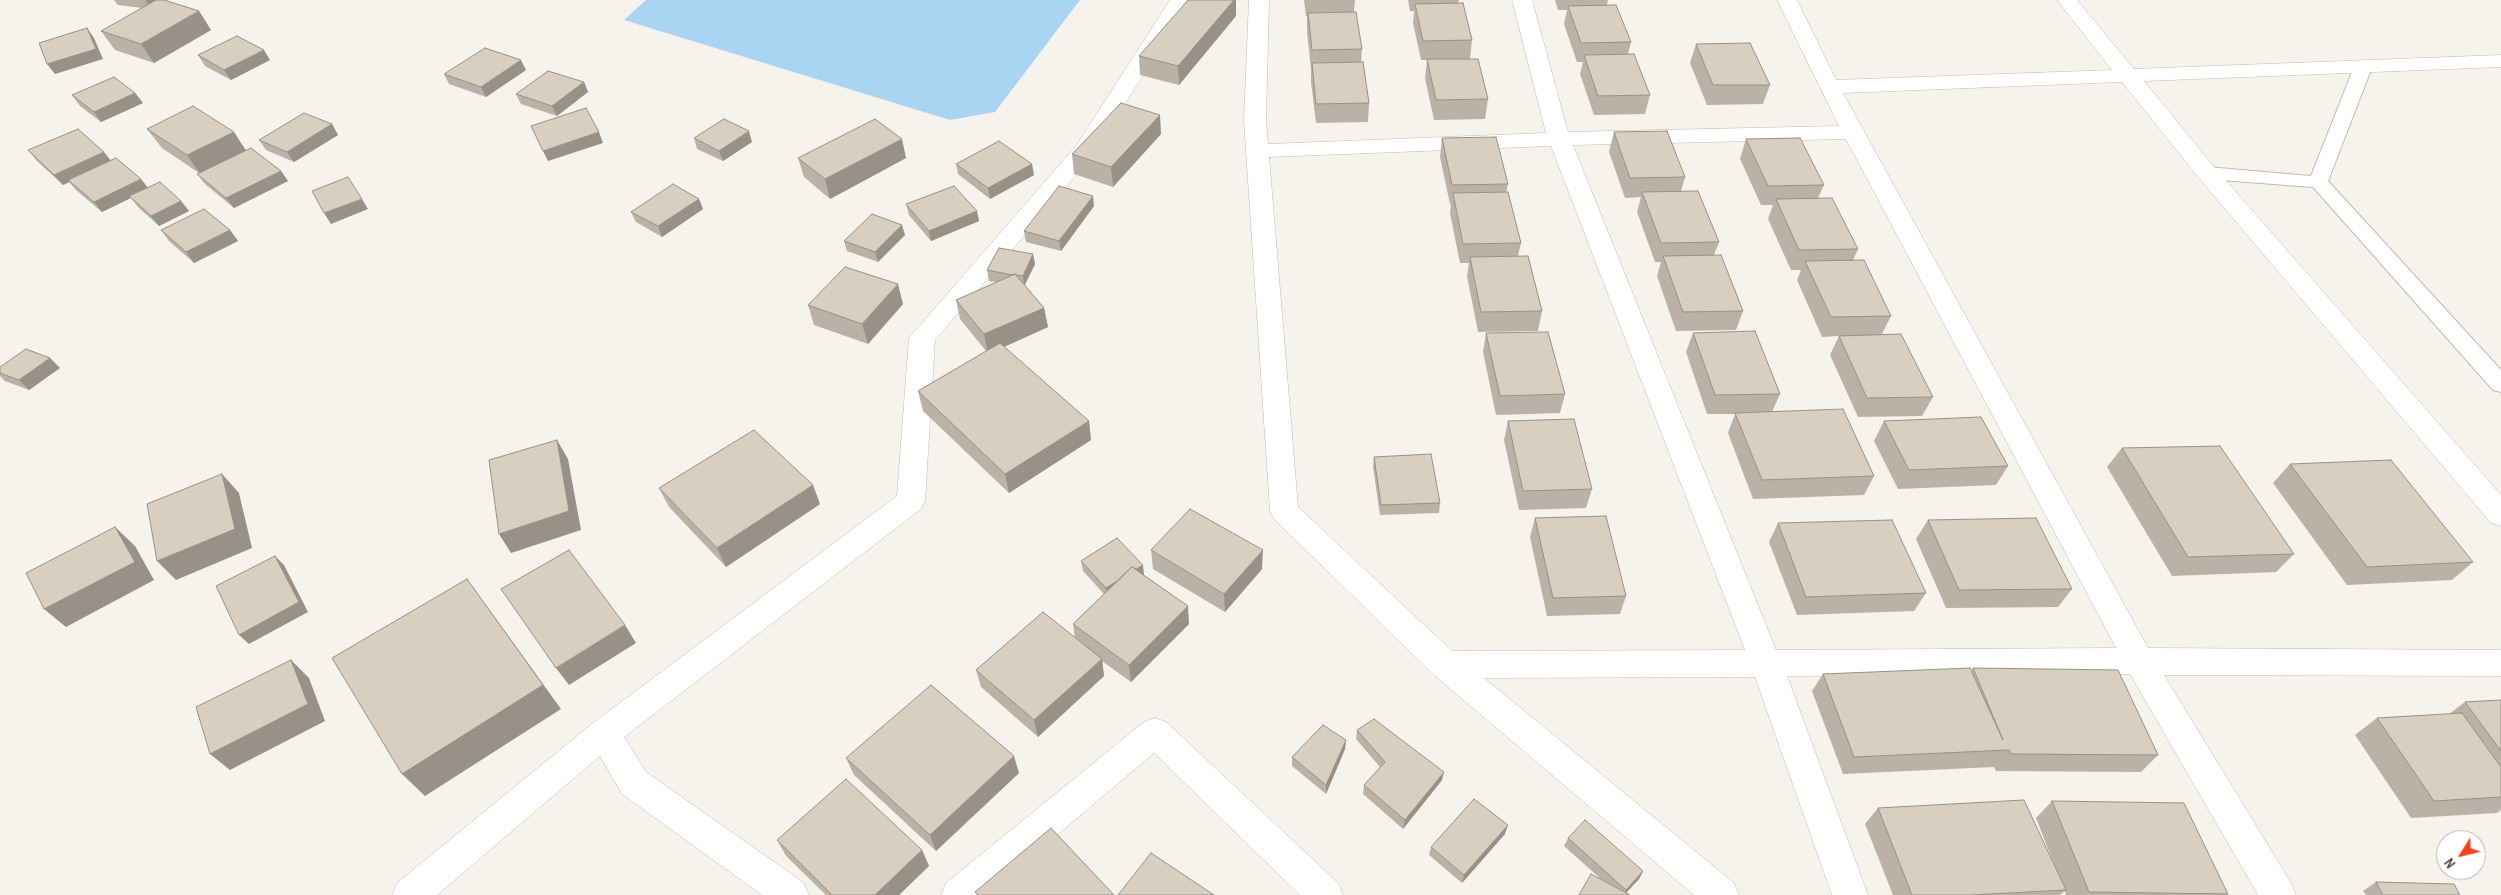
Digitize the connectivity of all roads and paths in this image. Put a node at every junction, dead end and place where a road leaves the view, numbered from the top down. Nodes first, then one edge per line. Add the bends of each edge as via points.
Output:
1 (1180, 0) edge
2 (1259, 0) edge
3 (1522, 0) edge
4 (1787, 0) edge
5 (2067, 0) edge
6 (2501, 61) edge
7 (2363, 67) junction
8 (2128, 75) junction
9 (1829, 88) junction
10 (1853, 132) junction
11 (1559, 139) junction
12 (1258, 151) junction
13 (2207, 173) junction
14 (2318, 182) junction
15 (2501, 384) edge
16 (2501, 515) edge
17 (2139, 661) junction
18 (2501, 663) edge
19 (1767, 664) junction
20 (1445, 665) junction
21 (604, 733) junction
22 (410, 895) edge
23 (791, 895) edge
24 (959, 895) edge
25 (1325, 895) edge
26 (1721, 895) edge
27 (1850, 895) edge
28 (2278, 895) edge

1 - 21 street via 1085,150 922,338 911,502
2 - 12 street via 1255,120
3 - 11 street
4 - 9 street
5 - 8 street
6 - 7 street
7 - 8 street
7 - 14 lane
8 - 9 street
8 - 13 street
9 - 10 street
10 - 11 street
10 - 17 street
11 - 12 street
11 - 19 street
12 - 20 street via 1284,511
13 - 14 lane
13 - 16 street
14 - 15 lane
17 - 18 street
17 - 19 street
17 - 28 street
19 - 20 street
19 - 27 street
20 - 26 street
21 - 22 street
21 - 23 street via 634,783
24 - 25 street via 1155,732

